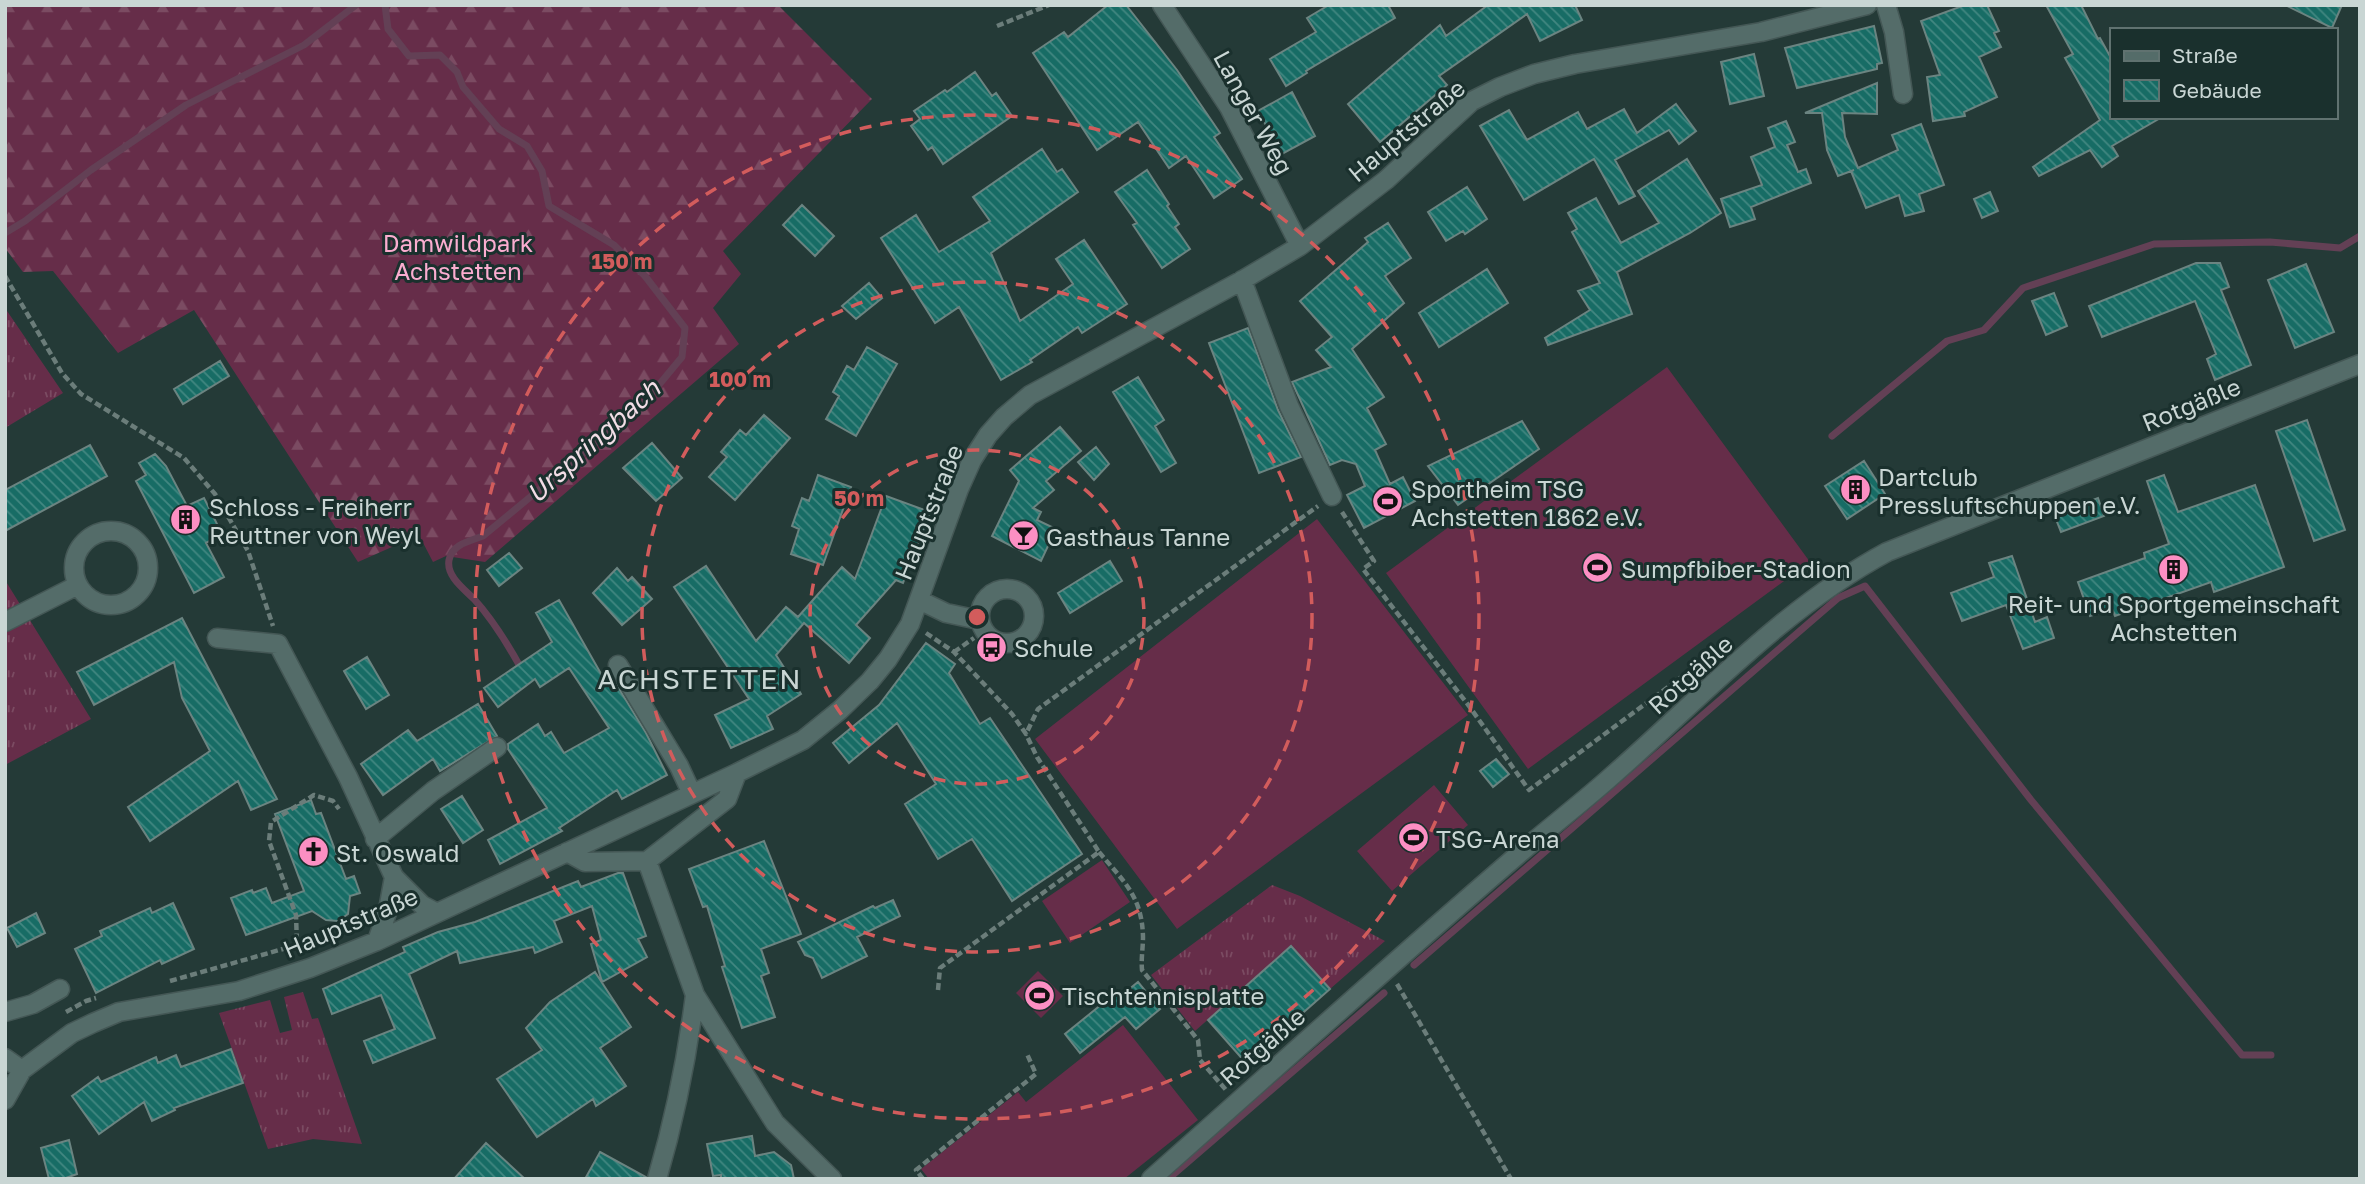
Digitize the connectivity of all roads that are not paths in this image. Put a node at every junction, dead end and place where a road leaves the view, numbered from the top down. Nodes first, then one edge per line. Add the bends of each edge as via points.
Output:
1 (1162, 5) edge
2 (1867, 5) edge
3 (1886, 5) edge
4 (1903, 94) dead end
5 (1300, 246) junction
6 (1242, 280) junction
7 (2360, 364) edge
8 (1332, 496) road end
9 (78, 586) junction
10 (919, 600) junction
11 (979, 620) dead end
12 (5, 622) edge
13 (217, 639) dead end
14 (618, 664) dead end
15 (497, 747) dead end
16 (737, 773) junction
17 (692, 794) junction
18 (375, 839) junction
19 (567, 852) junction
20 (646, 861) junction
21 (394, 877) junction
22 (437, 913) junction
23 (377, 941) junction
24 (60, 989) dead end
25 (695, 995) junction
26 (5, 1012) edge
27 (5, 1058) edge
28 (22, 1070) junction
29 (5, 1100) edge
30 (657, 1179) edge
31 (832, 1179) edge
32 (1151, 1179) edge

1 - 5 street, Langer Weg via 1229,107
2 - 5 street, Hauptstraße via 1761,32 1575,64 1500,87 1472,102 1385,180
3 - 4 street
5 - 6 street, Hauptstraße
6 - 8 street via 1289,405
6 - 10 street, Hauptstraße via 1039,390 1004,417 972,460
7 - 32 street, Rotgäßle via 1887,552 1824,590
9 - 9 street via 74,563 88,539 100,532 121,532 142,547 148,571 139,593 128,601 95,602
9 - 12 street
10 - 11 street via 946,613
10 - 16 street, Hauptstraße via 910,624 870,681 840,710 803,740
13 - 18 street via 278,644
14 - 17 street
15 - 18 street
16 - 17 street, Hauptstraße
16 - 20 street via 727,799
17 - 19 street, Hauptstraße
18 - 21 street
19 - 20 street via 585,862
19 - 22 street, Hauptstraße
20 - 25 street
21 - 22 street
21 - 23 street
22 - 23 street, Hauptstraße
23 - 28 street, Hauptstraße via 239,990 120,1012 72,1033
24 - 26 street
25 - 30 street via 687,1059
25 - 31 street via 775,1124
27 - 28 street
28 - 29 street

